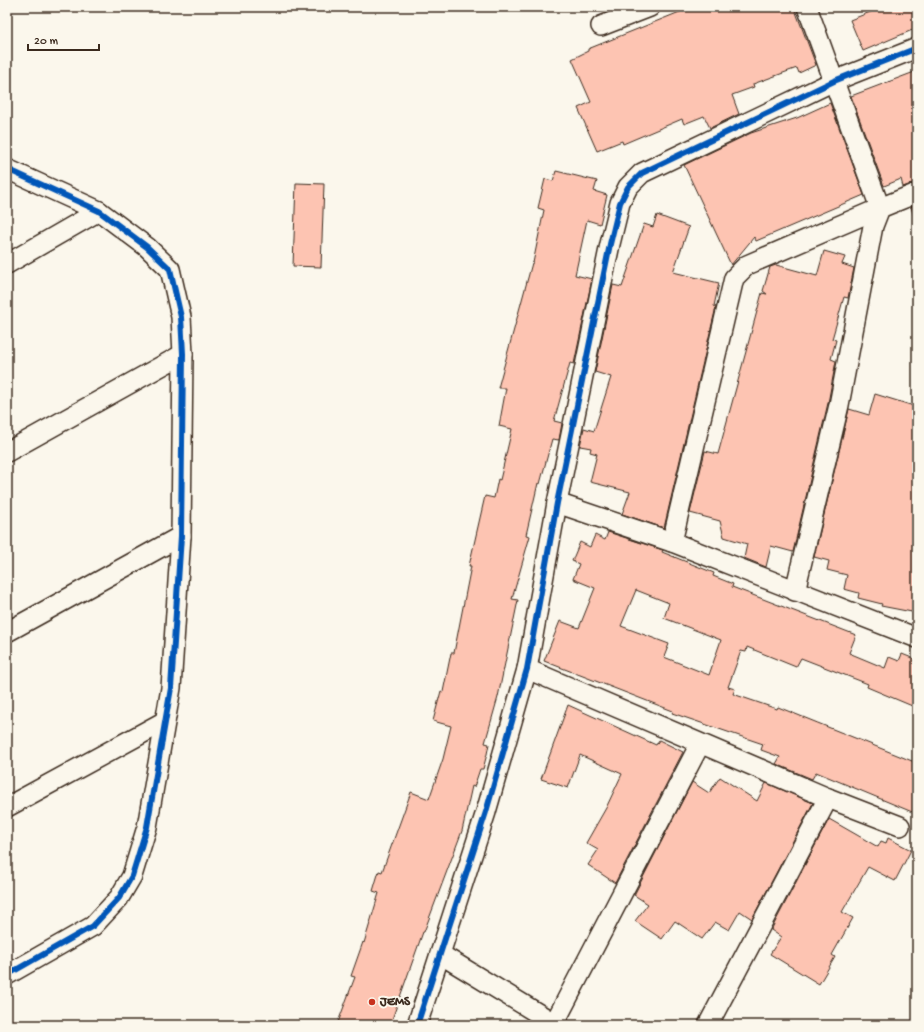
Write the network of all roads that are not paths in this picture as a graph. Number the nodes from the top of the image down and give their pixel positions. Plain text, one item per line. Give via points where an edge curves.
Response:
1 (650, 7) edge
2 (807, 7) edge
3 (601, 26) dead end
4 (917, 48) edge
5 (834, 81) junction
6 (7, 169) edge
7 (917, 193) edge
8 (880, 208) junction
9 (99, 211) junction
10 (7, 264) edge
11 (184, 354) junction
12 (7, 452) edge
13 (557, 503) junction
14 (181, 536) junction
15 (672, 542) junction
16 (795, 591) junction
17 (7, 632) edge
18 (917, 638) edge
19 (527, 669) junction
20 (165, 721) junction
21 (700, 744) junction
22 (828, 798) junction
23 (7, 807) edge
24 (900, 826) dead end
25 (440, 954) junction
26 (7, 975) edge
27 (555, 1024) edge
28 (418, 1025) edge
29 (708, 1025) edge

1 - 3 street
2 - 5 street
4 - 5 street
5 - 8 street
5 - 13 street via 642,173 628,187 620,203 610,244
6 - 9 street
7 - 8 street
8 - 15 street via 746,265 734,278
8 - 16 street via 873,226 839,405
9 - 10 street
9 - 11 street via 147,247 170,270 181,316
11 - 12 street
11 - 14 street
13 - 15 street
13 - 19 street
14 - 17 street
14 - 20 street via 171,688
15 - 16 street
16 - 18 street
19 - 21 street
19 - 25 street via 486,812
20 - 23 street
20 - 26 street via 147,828 132,876 118,898 93,926
21 - 22 street
21 - 27 street
22 - 24 street
22 - 29 street
25 - 27 street
25 - 28 street

